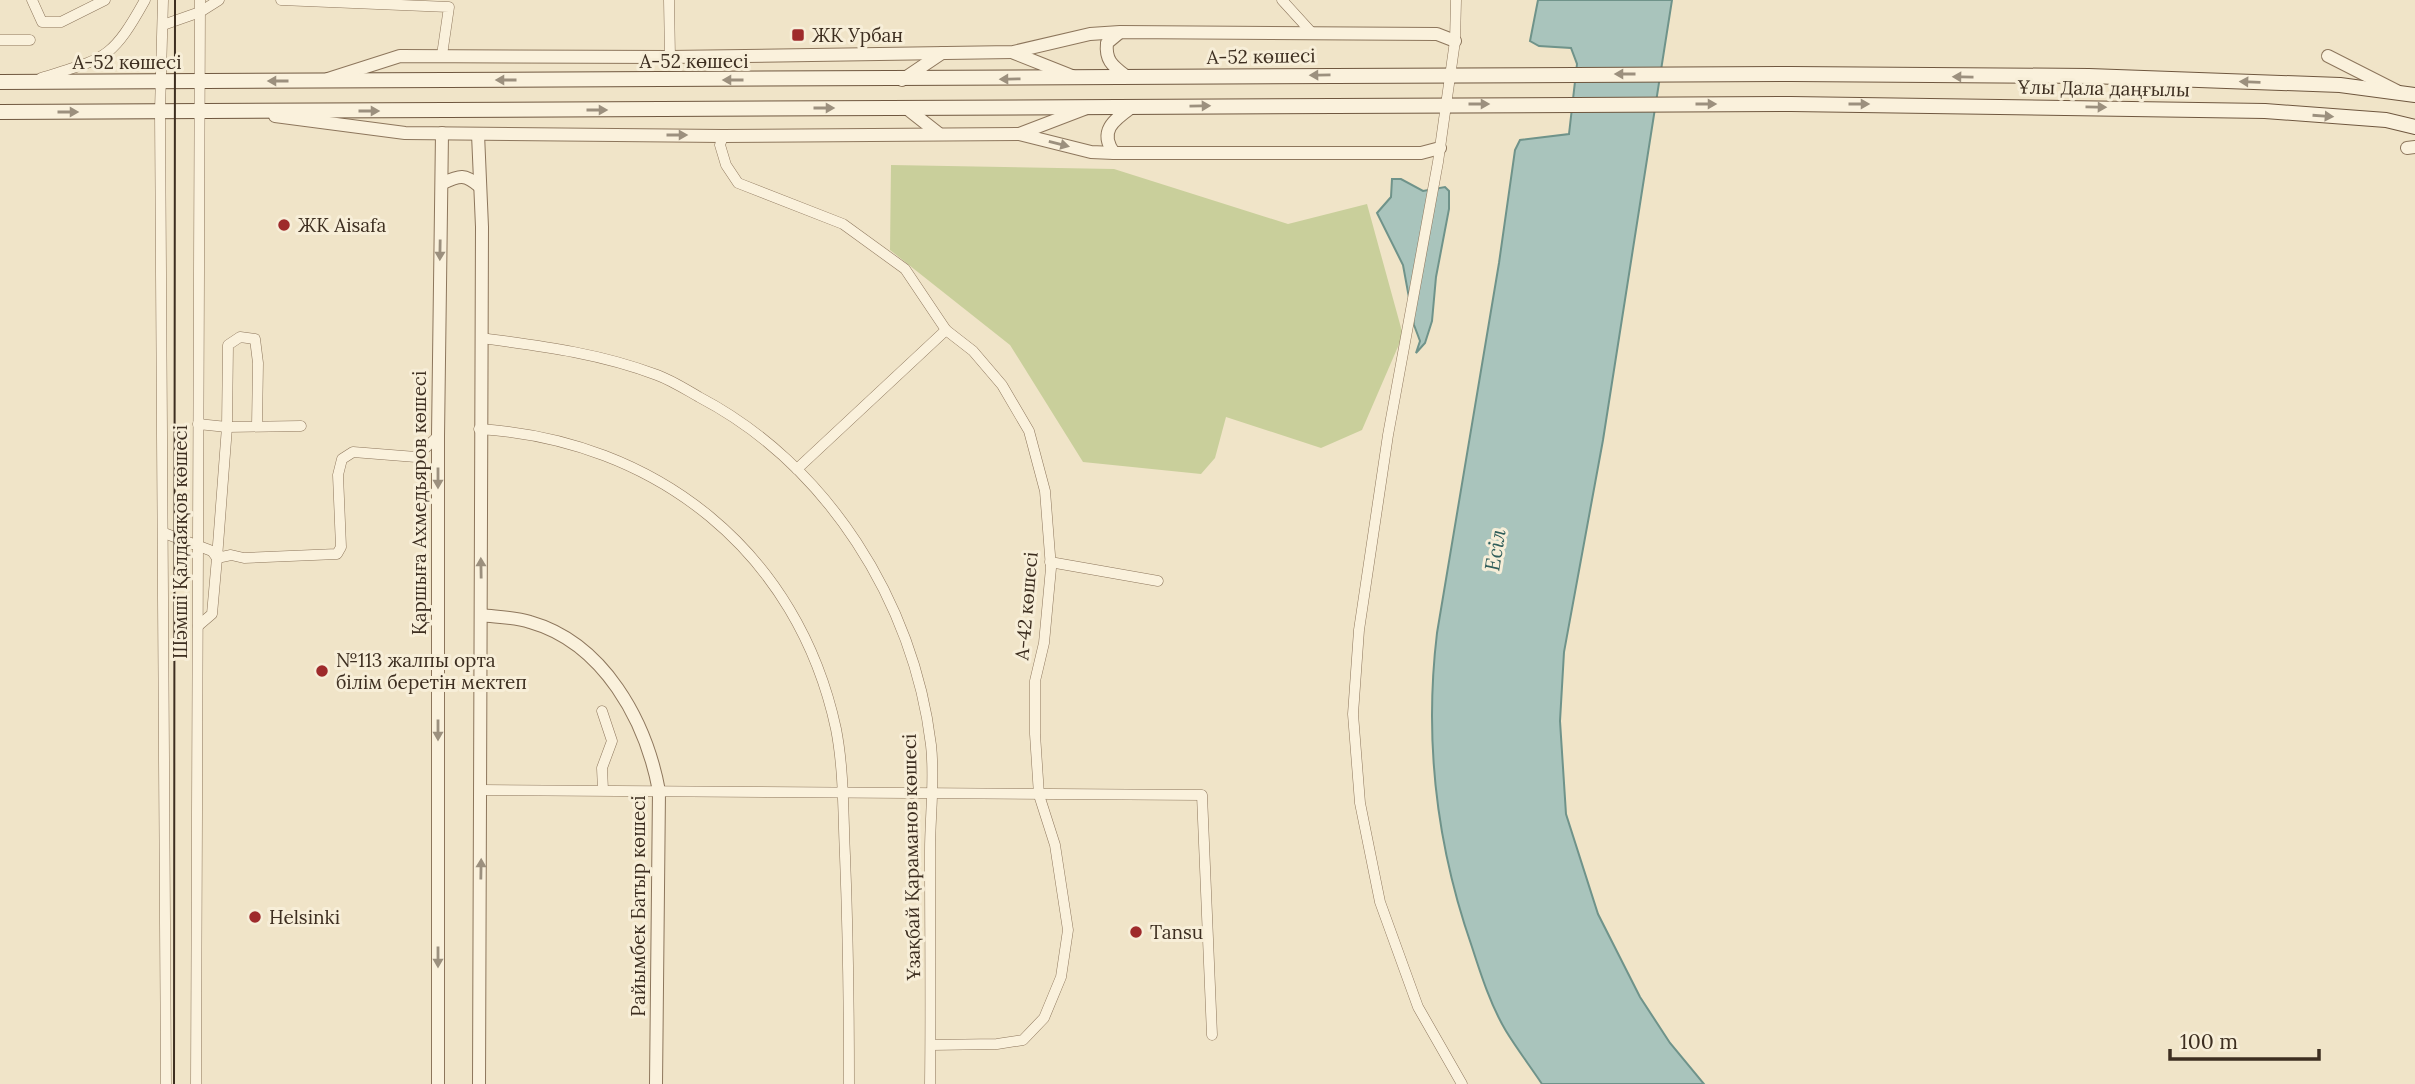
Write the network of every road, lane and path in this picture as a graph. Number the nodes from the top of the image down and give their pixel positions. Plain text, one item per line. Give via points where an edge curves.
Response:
1 (32, 0) edge
2 (106, 0) edge
3 (145, 0) edge
4 (163, 0) edge
5 (200, 0) edge
6 (219, 0) edge
7 (281, 0) edge
8 (669, 0) edge
9 (1282, 0) edge
10 (1456, 0) edge
11 (436, 3) edge
12 (449, 3) edge
13 (200, 12) junction
14 (163, 25) junction
15 (446, 27) junction
16 (1120, 32) junction
17 (1313, 34) junction
18 (0, 40) edge
19 (30, 40) dead end
20 (1455, 41) junction
21 (1013, 52) junction
22 (943, 53) junction
23 (442, 55) junction
24 (2328, 56) dead end
25 (670, 57) junction
26 (1791, 74) joint
27 (1127, 77) junction
28 (1079, 78) junction
29 (161, 79) junction
30 (323, 80) junction
31 (902, 80) junction
32 (199, 81) junction
33 (0, 82) edge
34 (27, 83) junction
35 (2397, 91) junction
36 (2415, 95) edge
37 (905, 107) junction
38 (1090, 107) junction
39 (1132, 107) junction
40 (160, 111) junction
41 (0, 112) edge
42 (198, 112) junction
43 (242, 112) junction
44 (2415, 127) edge
45 (442, 133) junction
46 (938, 133) junction
47 (478, 134) junction
48 (1018, 134) junction
49 (723, 136) junction
50 (1440, 148) junction
51 (1114, 153) junction
52 (443, 183) junction
53 (479, 186) junction
54 (946, 330) junction
55 (481, 338) junction
56 (198, 424) junction
57 (257, 426) junction
58 (301, 426) dead end
59 (227, 427) junction
60 (480, 429) junction
61 (438, 436) junction
62 (797, 470) junction
63 (164, 533) junction
64 (198, 545) junction
65 (217, 558) junction
66 (1050, 562) junction
67 (1158, 580) dead end
68 (481, 615) junction
69 (198, 626) junction
70 (602, 710) dead end
71 (481, 790) junction
72 (603, 790) junction
73 (659, 791) junction
74 (842, 791) junction
75 (930, 791) junction
76 (1039, 795) junction
77 (1212, 1035) dead end
78 (931, 1045) junction
79 (166, 1084) edge
80 (196, 1084) edge
81 (438, 1084) edge
82 (479, 1084) edge
83 (656, 1084) edge
84 (849, 1084) edge
85 (930, 1084) edge
86 (1462, 1084) edge

1 - 2 street via 42,22 61,22
3 - 34 street via 123,39 100,60
4 - 14 street, Шәмші Қалдаяқов көшесі
5 - 13 street, Шәмші Қалдаяқов көшесі
6 - 13 street
7 - 11 street
8 - 25 street
9 - 17 street
10 - 20 street
11 - 12 street
11 - 15 street
12 - 15 street
13 - 14 street
13 - 32 street, Шәмші Қалдаяқов көшесі
14 - 29 street, Шәмші Қалдаяқов көшесі
15 - 23 street
16 - 17 street
16 - 21 street via 1090,34
16 - 27 street via 1107,43 1106,55
17 - 20 street via 1437,34
18 - 19 street
20 - 50 street
21 - 22 street
21 - 28 street
22 - 25 street
22 - 31 street
23 - 25 street
23 - 30 street via 400,55
24 - 35 street
26 -> 27 main road, А-52 көшесі
35 -> 26 main road, Ұлы Дала даңғылы via 2089,76
27 - 28 main road, А-52 көшесі
28 -> 31 main road, А-52 көшесі
29 - 32 main road, А-52 көшесі
29 - 34 main road, А-52 көшесі
29 - 40 street, Шәмші Қалдаяқов көшесі
31 -> 30 main road, А-52 көшесі
30 -> 32 main road, А-52 көшесі
32 - 42 street, Шәмші Қалдаяқов көшесі
33 - 34 main road, А-52 көшесі
35 - 36 main road, Ұлы Дала даңғылы
37 - 38 main road
43 -> 37 main road
37 - 46 street
38 - 39 main road
38 - 48 street
39 -> 44 main road, Ұлы Дала даңғылы via 1791,104 2265,111 2386,120
39 - 51 street via 1111,122 1106,133
41 -> 40 main road
40 - 42 main road
40 - 63 street, Шәмші Қалдаяқов көшесі
42 - 43 main road
42 - 56 street, Шәмші Қалдаяқов көшесі
43 - 45 street via 405,133
45 - 47 street
45 - 52 street, Қаршыға Ахмедьяров көшесі
46 - 48 street
46 - 49 street
47 -> 49 street
47 - 53 street
48 -> 51 street
49 - 54 street, А-42 көшесі via 720,145 726,165 738,183 843,224 905,269
50 - 51 street via 1421,153
50 - 86 street via 1388,435 1359,630 1353,714 1360,803 1380,902 1418,1007
52 - 53 street via 467,176
52 -> 61 street, Қаршыға Ахмедьяров көшесі
53 - 55 street
54 - 62 street
54 - 66 street, А-42 көшесі via 973,351 1002,384 1029,431 1045,491
55 - 60 street
55 - 62 street, Ұзақбай Қараманов көшесі via 607,358 659,376 725,410
56 - 59 street
56 - 64 street, Шәмші Қалдаяқов көшесі
57 - 58 street
57 - 59 street
57 - 59 street via 255,339 240,337 228,345
59 - 65 street
68 -> 60 street
60 - 74 street via 523,432 617,458 659,479 732,536 771,582 818,666 836,731
61 - 65 street via 416,457 353,452 342,459 338,475 341,547 337,554
61 -> 81 street, Қаршыға Ахмедьяров көшесі
62 - 75 street, Ұзақбай Қараманов көшесі via 868,559 900,623 920,688 931,747
63 - 64 street
63 - 79 street, Шәмші Қалдаяқов көшесі
64 - 65 street
64 - 69 street, Шәмші Қалдаяқов көшесі
65 - 69 street via 214,607
66 - 67 street
66 - 76 street, А-42 көшесі via 1044,643 1035,681
68 - 71 street
68 - 73 street, Райымбек Батыр көшесі via 531,622 586,654 627,700 652,755
69 - 80 street, Шәмші Қалдаяқов көшесі
70 - 72 street via 612,741 602,768
71 - 72 street
82 -> 71 street
72 - 73 street
73 - 74 street
73 - 83 street, Райымбек Батыр көшесі
74 - 75 street
74 - 84 street
75 - 76 street
75 - 78 street, Ұзақбай Қараманов көшесі
76 - 77 street via 1202,795
76 - 78 street, А-42 көшесі via 1055,845 1068,930 1061,976 1044,1018 1023,1040
78 - 85 street, Ұзақбай Қараманов көшесі

